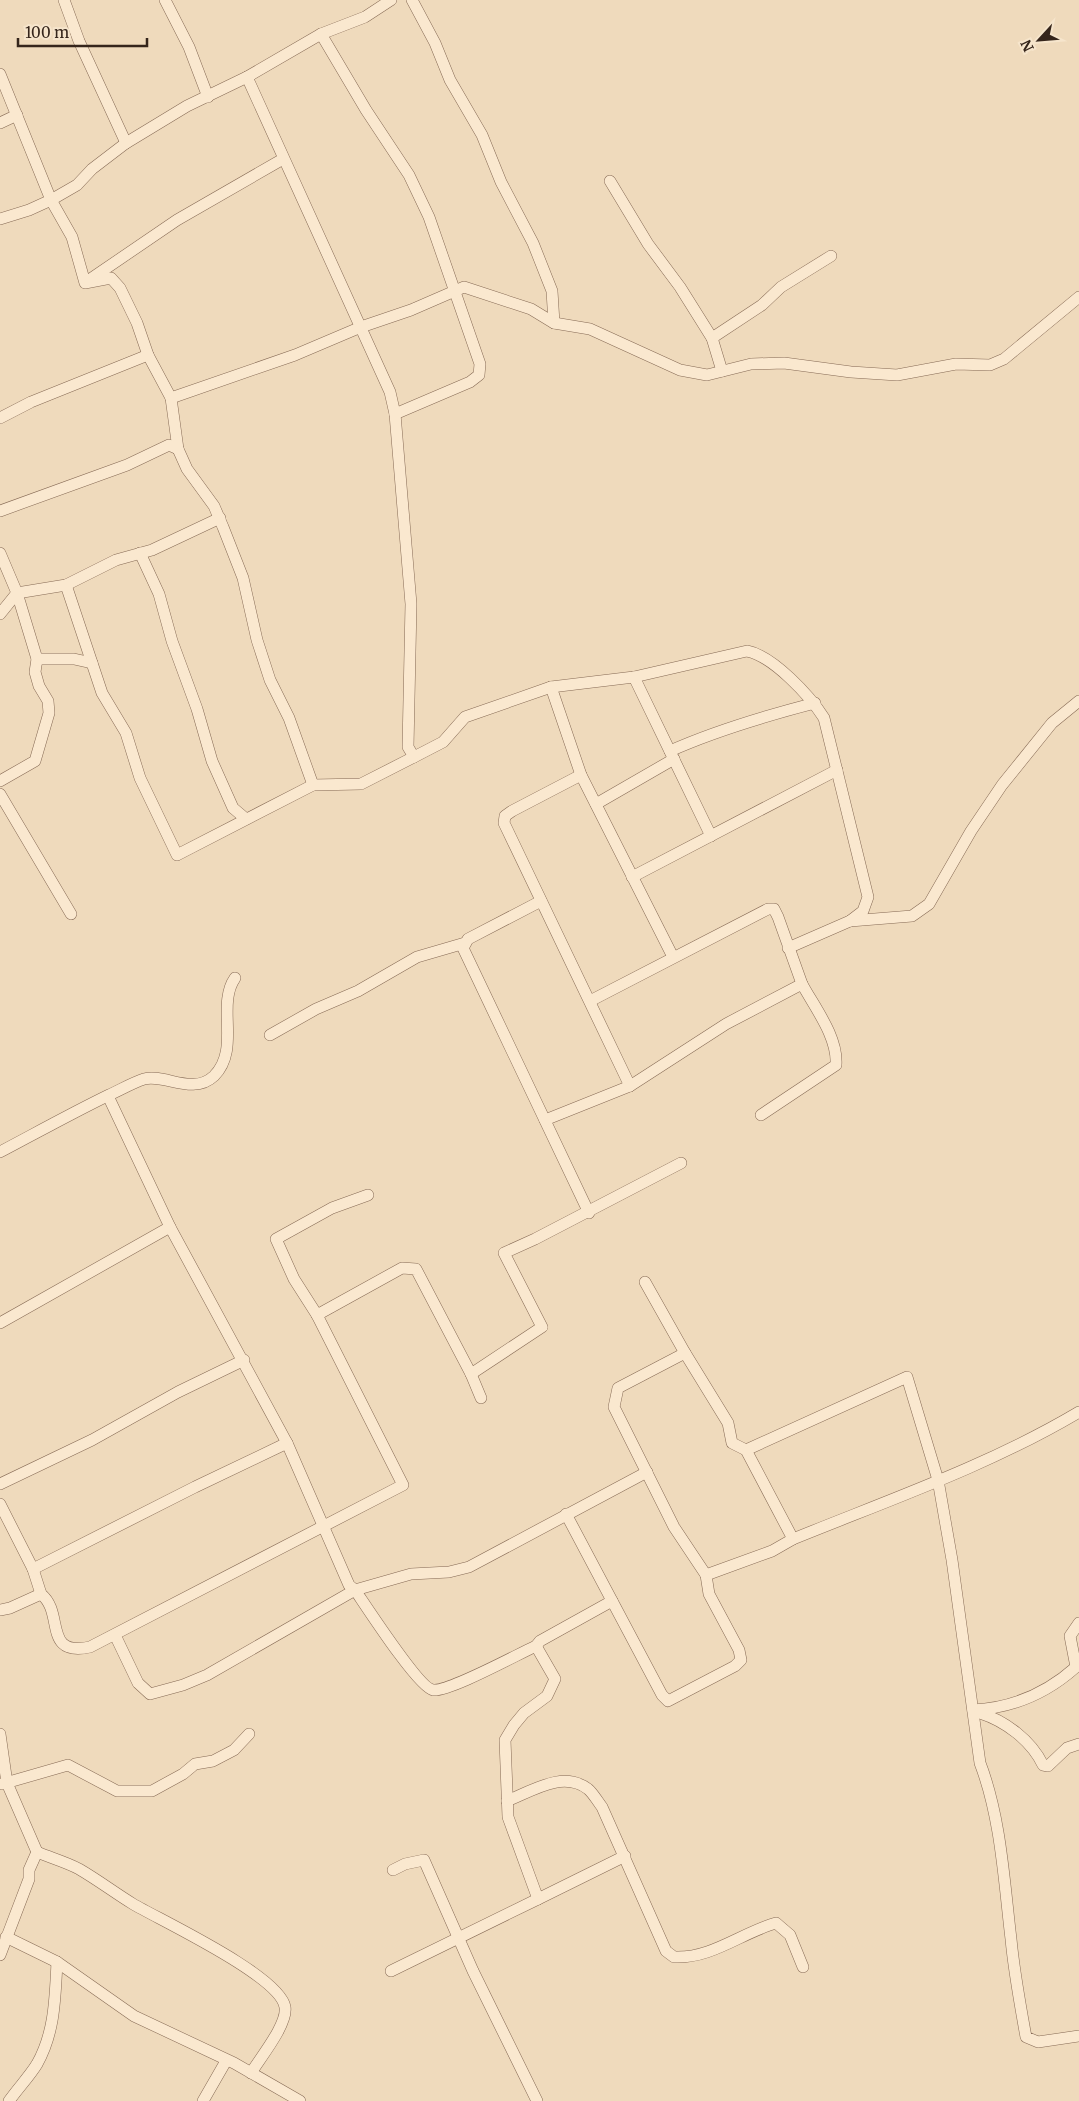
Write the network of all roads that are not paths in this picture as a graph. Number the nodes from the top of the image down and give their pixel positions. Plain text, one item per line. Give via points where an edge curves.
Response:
1 (64, 0) edge
2 (165, 0) edge
3 (391, 0) edge
4 (412, 0) edge
5 (321, 34) junction
6 (0, 74) edge
7 (247, 77) junction
8 (208, 98) junction
9 (17, 115) junction
10 (0, 123) edge
11 (126, 143) junction
12 (283, 159) junction
13 (610, 181) dead end
14 (51, 200) junction
15 (0, 219) edge
16 (830, 256) dead end
17 (85, 282) junction
18 (454, 290) junction
19 (1079, 297) edge
20 (554, 323) junction
21 (361, 327) junction
22 (712, 338) junction
23 (148, 355) junction
24 (722, 372) junction
25 (172, 398) junction
26 (395, 414) junction
27 (0, 418) edge
28 (178, 449) junction
29 (0, 511) edge
30 (220, 518) junction
31 (0, 553) edge
32 (140, 553) junction
33 (66, 585) junction
34 (17, 593) junction
35 (0, 614) edge
36 (37, 659) junction
37 (92, 663) junction
38 (634, 677) junction
39 (551, 687) junction
40 (1079, 701) edge
41 (814, 703) junction
42 (672, 755) junction
43 (414, 757) junction
44 (837, 770) junction
45 (581, 775) junction
46 (0, 781) edge
47 (313, 785) junction
48 (0, 794) edge
49 (596, 804) junction
50 (246, 819) junction
51 (711, 836) junction
52 (632, 877) junction
53 (541, 901) junction
54 (71, 914) dead end
55 (850, 921) junction
56 (465, 943) junction
57 (788, 948) junction
58 (673, 957) junction
59 (235, 978) dead end
60 (802, 984) junction
61 (590, 1001) junction
62 (270, 1036) dead end
63 (630, 1086) junction
64 (108, 1096) junction
65 (761, 1115) dead end
66 (545, 1120) junction
67 (0, 1152) edge
68 (681, 1163) dead end
69 (368, 1195) dead end
70 (589, 1212) junction
71 (170, 1227) junction
72 (645, 1282) dead end
73 (317, 1315) junction
74 (0, 1323) edge
75 (685, 1353) junction
76 (244, 1360) junction
77 (471, 1374) junction
78 (481, 1398) dead end
79 (1079, 1412) edge
80 (287, 1443) junction
81 (746, 1450) junction
82 (647, 1472) junction
83 (938, 1480) junction
84 (0, 1484) edge
85 (0, 1504) edge
86 (566, 1514) junction
87 (326, 1527) junction
88 (793, 1539) junction
89 (33, 1569) junction
90 (706, 1575) junction
91 (355, 1590) junction
92 (41, 1594) junction
93 (612, 1601) junction
94 (0, 1610) edge
95 (1079, 1623) edge
96 (115, 1635) junction
97 (536, 1646) junction
98 (974, 1710) junction
99 (0, 1734) edge
100 (249, 1734) dead end
101 (1079, 1744) edge
102 (4, 1784) edge
103 (507, 1801) junction
104 (37, 1852) junction
105 (625, 1856) junction
106 (393, 1870) dead end
107 (538, 1899) junction
108 (6, 1936) junction
109 (458, 1937) junction
110 (0, 1955) edge
111 (57, 1962) junction
112 (803, 1967) dead end
113 (391, 1971) dead end
114 (1079, 2036) edge
115 (226, 2061) junction
116 (251, 2073) junction
117 (9, 2101) edge
118 (203, 2101) edge
119 (300, 2101) edge
120 (537, 2101) edge

1 - 11 street via 79,41
2 - 8 street via 189,48
3 - 5 street via 366,17
4 - 20 street via 533,243 552,291
5 - 7 street
5 - 18 street via 409,175 429,217
6 - 9 street
7 - 8 street
7 - 12 street
8 - 11 street via 187,106
9 - 10 street
9 - 14 street
11 - 14 street via 77,185
12 - 17 street via 178,220
12 - 21 street
13 - 22 street
14 - 15 street
14 - 17 street via 72,237
16 - 22 street via 781,287 762,305
17 - 23 street via 111,278 120,288
18 - 20 street via 464,287 487,294 531,309
18 - 21 street via 411,310
18 - 26 street via 480,364 478,376
19 - 24 street via 1004,359 990,364 956,364 897,375 784,363 751,364
20 - 24 street via 590,329 680,370 708,375
21 - 25 street via 295,355
21 - 26 street via 390,392
22 - 24 street
23 - 25 street
23 - 27 street via 31,402
25 - 28 street
26 - 43 street via 411,604 408,747
28 - 29 street via 169,445 127,465
28 - 30 street via 187,469
30 - 32 street
30 - 47 street via 243,578 270,680 289,718
31 - 34 street
32 - 33 street via 116,560
32 - 50 street via 159,594 212,761 233,808
33 - 34 street
33 - 37 street
34 - 35 street
34 - 36 street
36 - 37 street via 74,659
36 - 46 street via 35,672 48,701 49,713 42,739 35,761
37 - 50 street via 102,693 126,733 140,778 177,855
38 - 39 street
38 - 41 street via 747,651 775,666
38 - 42 street
39 - 43 street via 465,717 443,742
39 - 45 street
40 - 55 street via 1052,723 1002,785 929,904 912,916
41 - 42 street via 723,729
41 - 44 street via 824,718
42 - 49 street
42 - 51 street
43 - 47 street via 361,784
44 - 51 street
44 - 55 street via 868,896 863,911
45 - 49 street
45 - 53 street via 505,816 509,835
47 - 50 street
48 - 54 street
49 - 52 street
51 - 52 street
52 - 58 street
53 - 56 street
53 - 61 street
55 - 57 street
56 - 62 street via 417,957
56 - 66 street via 464,951
57 - 58 street via 774,909 768,909
57 - 60 street
58 - 61 street
59 - 64 street via 228,989 225,1057 214,1076 184,1085 146,1078
60 - 63 street via 726,1024
60 - 65 street via 830,1036 837,1054 836,1065
61 - 63 street
63 - 66 street
64 - 67 street
64 - 71 street
66 - 70 street
68 - 70 street
69 - 73 street via 332,1208 276,1238 294,1279
70 - 77 street via 504,1253 542,1327
71 - 74 street
71 - 76 street
72 - 75 street
73 - 77 street via 402,1268 416,1269
73 - 87 street via 404,1485
75 - 81 street via 728,1423 732,1443
75 - 82 street via 618,1388 614,1407
76 - 80 street
76 - 84 street
77 - 78 street
79 - 83 street via 1048,1430
80 - 87 street
80 - 89 street
81 - 83 street via 907,1377
81 - 88 street
82 - 86 street
82 - 90 street via 674,1527
83 - 88 street
83 - 98 street
85 - 89 street
86 - 91 street via 469,1567 449,1572 411,1574
86 - 93 street
87 - 91 street via 349,1584
87 - 96 street
88 - 90 street via 772,1551
89 - 92 street
90 - 93 street via 709,1594 739,1650 741,1660 668,1701
91 - 96 street via 207,1675 150,1694 138,1683
91 - 97 street via 414,1673 434,1690
92 - 94 street
92 - 96 street via 50,1604 55,1628 61,1642 68,1648 90,1647
93 - 97 street via 540,1640
95 - 98 street via 1070,1636 1076,1667 1066,1676 1030,1698 999,1709
97 - 103 street via 555,1679 547,1696 524,1713 505,1740
98 - 101 street via 999,1719 1022,1738 1043,1765 1048,1766 1066,1748
98 - 114 street via 980,1763 988,1785 1004,1873 1013,1960 1026,2037 1038,2042
99 - 102 street
100 - 102 street via 234,1750 213,1761 195,1764 152,1791 117,1791 68,1765
102 - 104 street
103 - 105 street via 553,1782 572,1781 588,1790 602,1807
103 - 107 street via 508,1817
104 - 108 street
104 - 116 street via 78,1868 133,1904 229,1956 264,1981 286,2007 284,2022
105 - 107 street
105 - 112 street via 666,1952 674,1957 715,1950 754,1930 776,1924 790,1935
106 - 109 street via 424,1860
107 - 109 street
108 - 110 street
108 - 111 street
109 - 113 street
109 - 120 street
111 - 115 street via 134,2016
111 - 117 street via 54,2016 47,2042 36,2065
115 - 116 street
115 - 118 street
116 - 119 street

